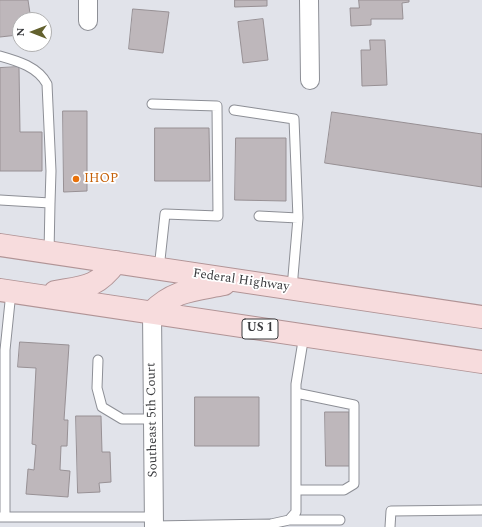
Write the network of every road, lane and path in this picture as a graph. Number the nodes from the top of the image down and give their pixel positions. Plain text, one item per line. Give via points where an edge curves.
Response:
1 (88, 0) edge
2 (309, 0) edge
3 (88, 21) dead end
4 (0, 56) edge
5 (310, 80) dead end
6 (152, 104) dead end
7 (234, 110) dead end
8 (0, 200) edge
9 (50, 203) junction
10 (259, 216) dead end
11 (298, 218) junction
12 (0, 245) edge
13 (49, 252) junction
14 (116, 262) junction
15 (159, 269) junction
16 (239, 281) junction
17 (292, 288) junction
18 (6, 291) edge
19 (38, 296) junction
20 (152, 312) junction
21 (482, 317) edge
22 (304, 335) junction
23 (98, 360) dead end
24 (482, 362) edge
25 (296, 393) junction
26 (153, 419) junction
27 (2, 477) edge
28 (296, 490) junction
29 (482, 510) edge
30 (2, 517) edge
31 (289, 520) junction
32 (340, 520) dead end
33 (154, 523) edge
34 (390, 527) edge

1 - 3 street
2 - 5 street
4 - 9 lane via 15,60 42,75 47,84
6 - 15 lane via 217,106 218,216 165,214
7 - 11 lane via 294,120
8 - 9 lane
9 - 13 lane
10 - 11 lane
11 - 17 lane
12 - 13 main road, Federal Highway
13 - 14 main road, Federal Highway
14 - 15 main road, Federal Highway
14 - 19 main road via 105,276 90,285
15 - 16 main road, Federal Highway
16 - 17 main road, Federal Highway
16 - 20 main road via 182,292 164,301
17 - 21 main road, Federal Highway
18 - 19 main road, US 1
18 - 27 lane
19 - 20 main road, US 1
20 - 22 main road, US 1
20 - 26 street, Southeast 5th Court
22 - 24 main road, US 1
22 - 25 lane
23 - 26 lane via 97,388 102,407 122,419
25 - 28 lane
25 - 28 lane via 354,405 354,484 344,490
26 - 33 street, Southeast 5th Court
27 - 30 lane
28 - 31 lane via 296,512
29 - 34 lane via 391,511
30 - 33 lane
31 - 32 lane
31 - 33 lane via 270,524

